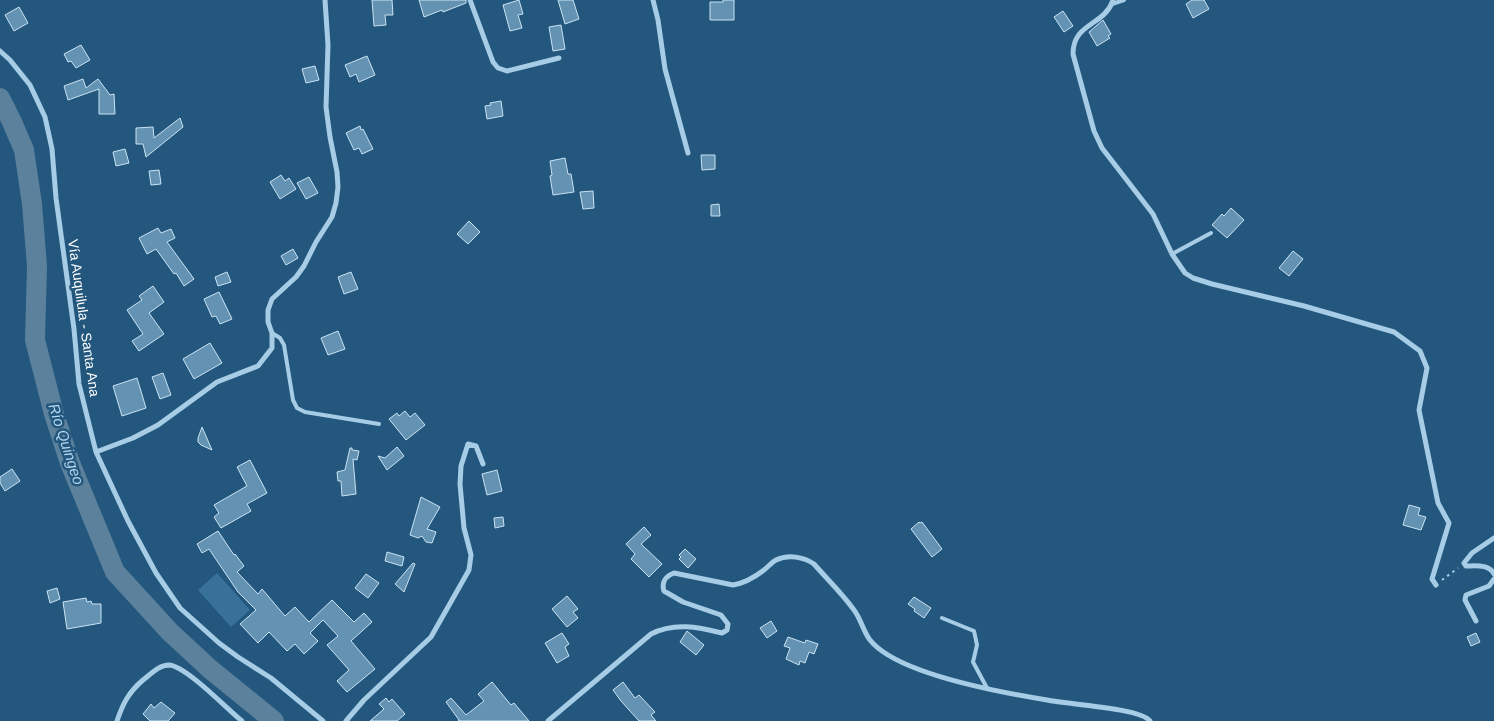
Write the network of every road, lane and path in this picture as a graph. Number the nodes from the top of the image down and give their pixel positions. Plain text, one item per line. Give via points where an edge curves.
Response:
1 (325, 0) edge
2 (470, 0) edge
3 (653, 0) edge
4 (1124, 0) edge
5 (1112, 2) edge
6 (0, 51) edge
7 (559, 58) dead end
8 (688, 153) dead end
9 (1211, 233) dead end
10 (1172, 254) junction
11 (272, 333) junction
12 (379, 424) dead end
13 (96, 452) junction
14 (483, 464) dead end
15 (1494, 538) edge
16 (1464, 563) junction
17 (1494, 574) edge
18 (1494, 579) edge
19 (1436, 585) joint
20 (942, 618) dead end
21 (1476, 621) dead end
22 (988, 688) junction
23 (117, 721) edge
24 (242, 721) edge
25 (323, 721) edge
26 (346, 721) edge
27 (551, 721) edge
28 (1150, 721) edge

1 - 11 street via 328,45 326,107 337,172 336,203 312,253 296,277 272,299 268,310
2 - 7 street via 498,68 507,71
3 - 8 street via 665,69
4 - 5 lane
5 - 10 street via 1104,14 1079,32 1073,54 1102,148 1153,214
6 - 13 street, Vía Auquilula - Santa Ana via 30,85 46,117 79,384
9 - 10 lane
10 - 19 street via 1185,273 1193,278 1394,332 1420,351 1427,368 1419,410 1438,503 1449,523 1432,579
11 - 12 lane via 284,344 297,408
11 - 13 street via 272,348 258,366 217,382 158,425
13 - 25 street, Vía Auquilula - Santa Ana via 156,573 180,608 219,643 271,678
14 - 26 street via 476,446 468,444 461,466 460,484 464,528 471,555 469,570 430,637
15 - 16 street via 1472,553
16 - 17 street via 1466,566 1486,567
16 - 19 path
18 - 21 street via 1489,586 1466,595 1465,600
20 - 22 lane via 974,631 977,645 973,662
22 - 27 street via 908,666 881,650 869,639 854,609 814,564 801,558 787,557 776,560 740,584 669,575 662,586 664,591 683,602 721,615 728,624 727,630 722,633 694,626 663,628 651,634
22 - 28 street via 1049,701 1128,712
23 - 24 street via 125,699 136,686 158,668 168,665 176,666 190,676

